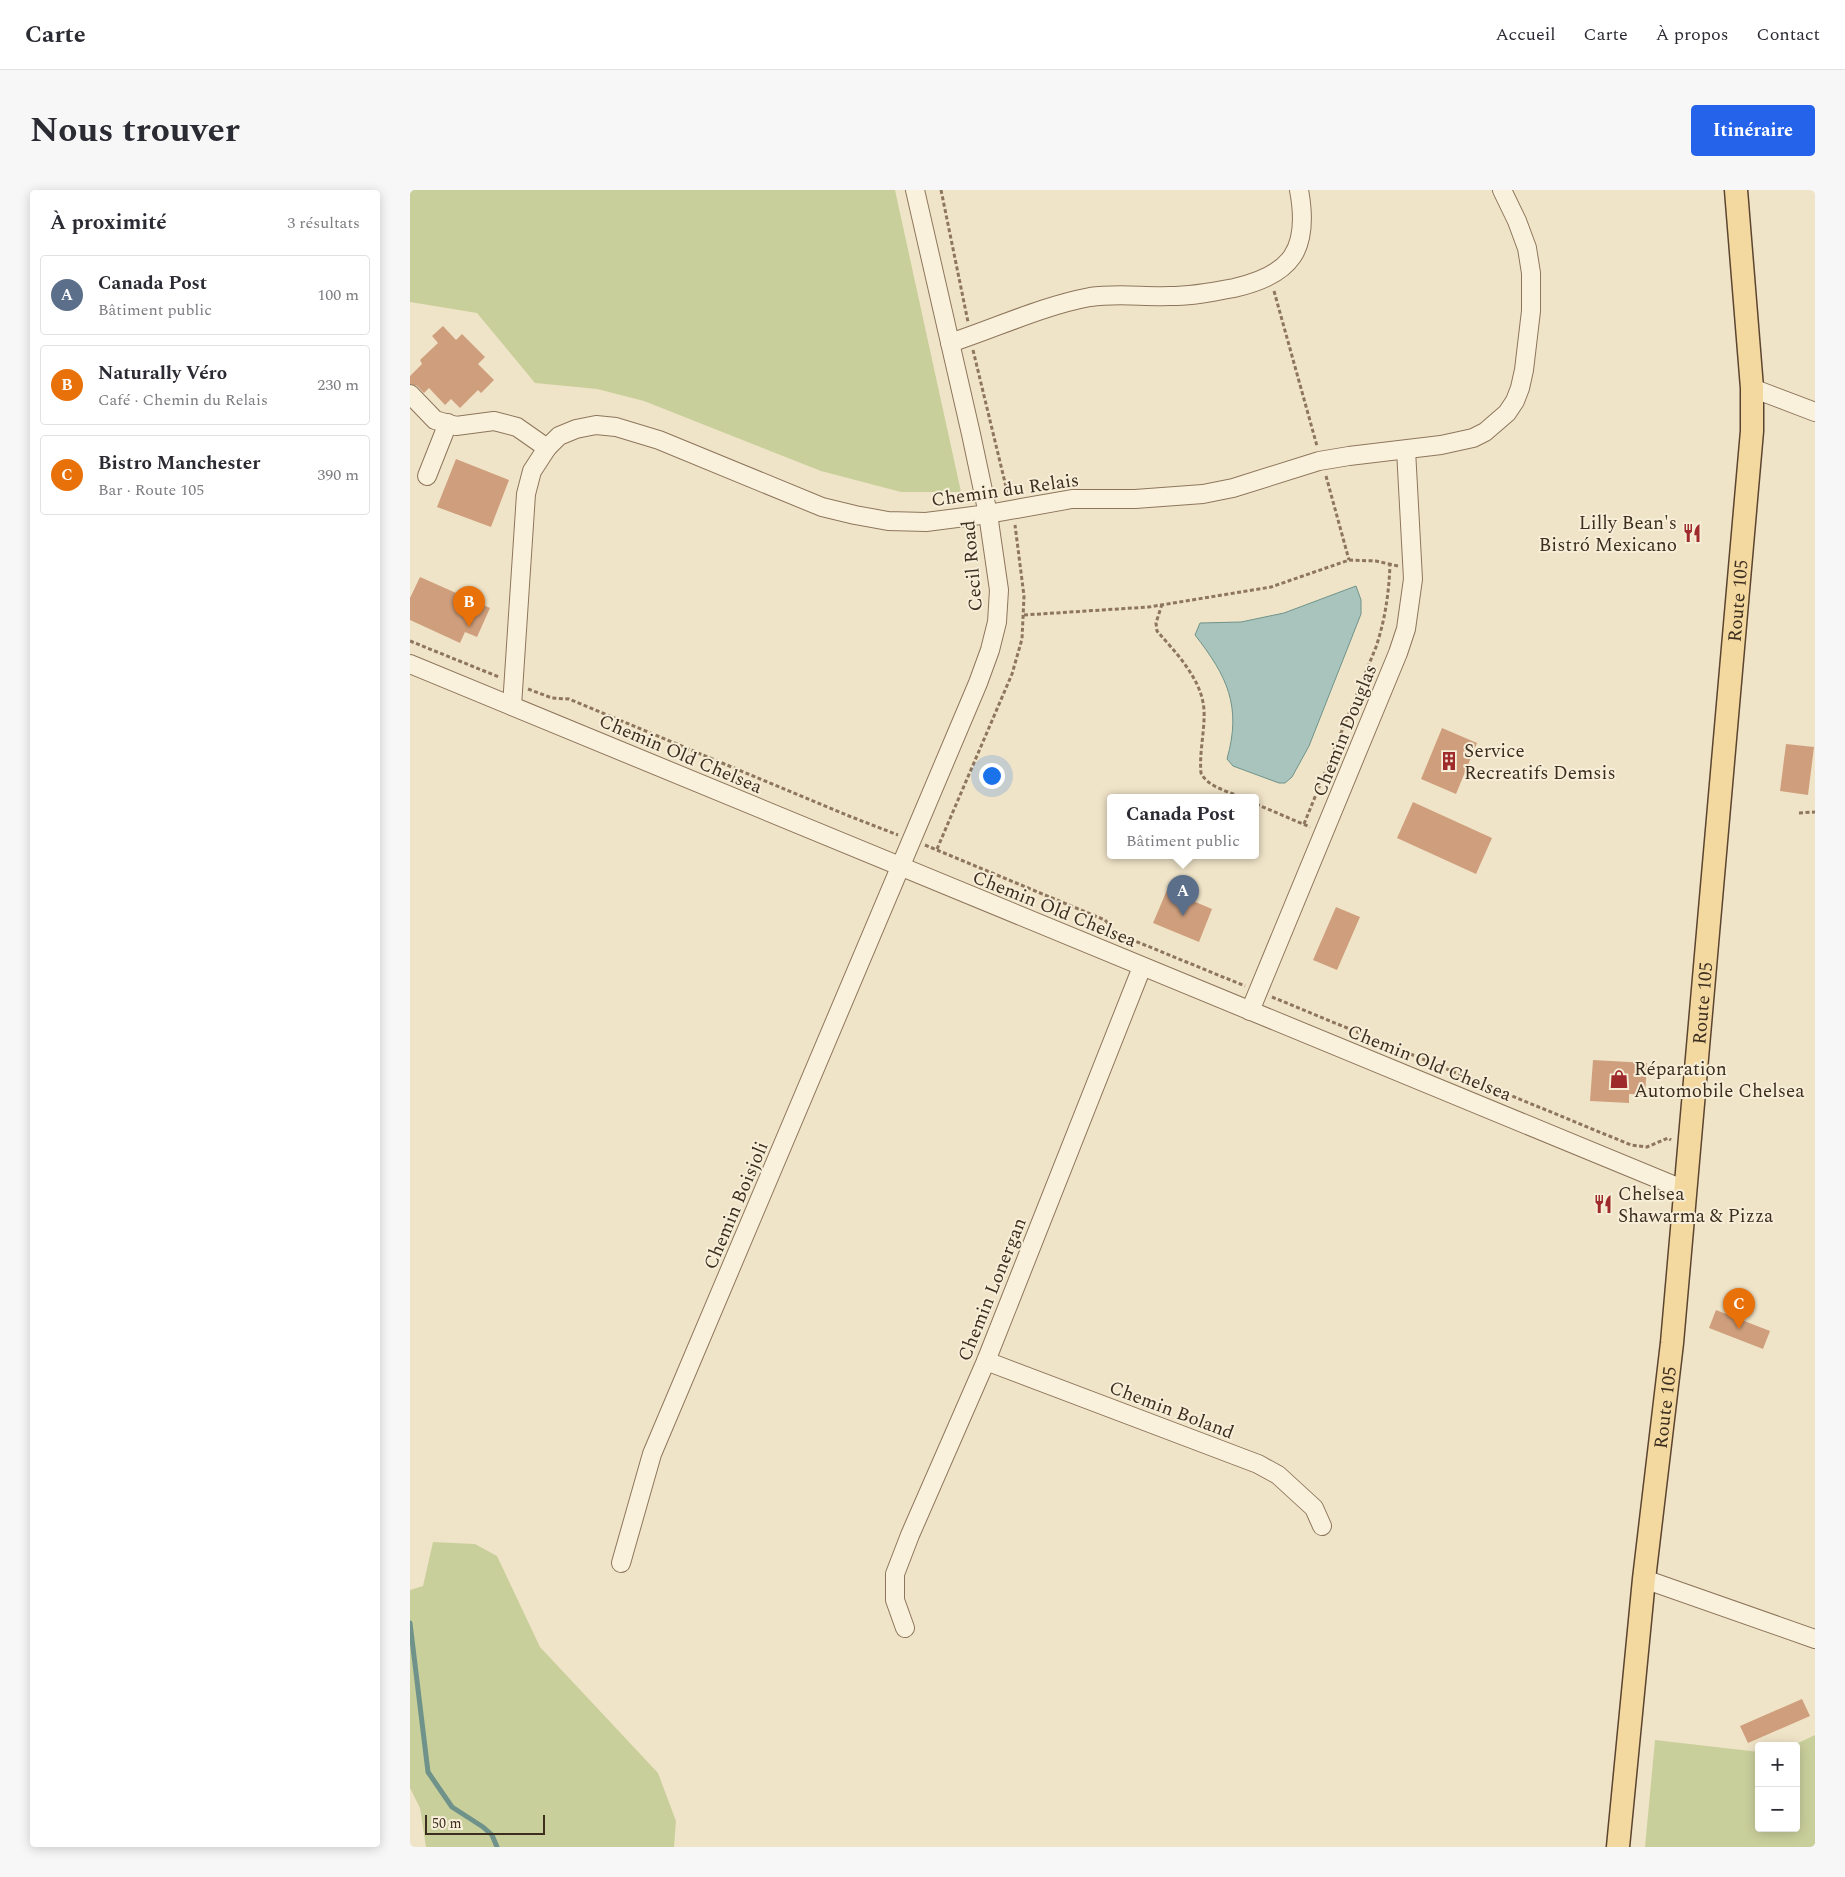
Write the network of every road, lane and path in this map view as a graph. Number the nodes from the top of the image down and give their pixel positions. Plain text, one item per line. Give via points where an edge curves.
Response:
1 (914, 190) edge
2 (1298, 190) edge
3 (1502, 190) edge
4 (1736, 190) edge
5 (1270, 276) junction
6 (950, 343) junction
7 (1752, 388) junction
8 (410, 394) edge
9 (1815, 412) edge
10 (448, 423) junction
11 (546, 448) junction
12 (1406, 450) junction
13 (1321, 461) junction
14 (427, 476) dead end
15 (988, 514) junction
16 (1349, 560) junction
17 (1390, 564) junction
18 (1413, 570) junction
19 (1162, 604) junction
20 (1023, 615) dead end
21 (410, 641) edge
22 (410, 664) edge
23 (513, 683) junction
24 (512, 706) junction
25 (1234, 794) edge
26 (1259, 805) edge
27 (1815, 812) edge
28 (1799, 813) dead end
29 (1304, 824) junction
30 (1324, 833) junction
31 (913, 840) junction
32 (902, 868) junction
33 (1142, 967) junction
34 (1258, 992) junction
35 (1250, 1012) junction
36 (1672, 1140) dead end
37 (1685, 1190) junction
38 (986, 1361) junction
39 (1322, 1526) dead end
40 (621, 1563) dead end
41 (1644, 1579) junction
42 (905, 1628) dead end
43 (1815, 1639) edge
44 (1618, 1847) edge

1 - 6 street, Cecil Road
2 - 5 street via 1303,220 1300,240 1288,262
3 - 12 street, Chemin du Relais via 1527,248 1532,273 1531,311 1520,388 1507,413 1486,432 1458,442
4 - 7 main road, Route 105
5 - 6 street via 1246,285 1200,294 1091,297 1033,313
5 - 13 path
6 - 15 street, Cecil Road
7 - 9 street
7 - 37 main road, Route 105 via 1752,431
8 - 10 street via 435,420
10 - 11 street via 456,426 494,422 517,427
10 - 14 street
11 - 15 street, Chemin du Relais via 560,436 576,429 596,425 616,427 659,440 822,507 855,515 888,521 926,522
11 - 23 street, Chemin du Relais via 532,471 526,494
12 - 13 street, Chemin du Relais
12 - 18 street, Chemin Douglas
13 - 15 street, Chemin du Relais via 1203,494 1072,499
13 - 16 path
15 - 31 street, Cecil Road via 999,590 997,622 978,684
16 - 17 path via 1376,560
16 - 19 path via 1271,587
17 - 18 path
17 - 29 path via 1388,600 1376,647
18 - 30 street, Chemin Douglas via 1411,607 1398,653
19 - 20 path
19 - 25 path via 1157,630 1186,665 1204,708 1201,773 1212,785
21 - 23 path
22 - 24 street, Chemin Old Chelsea
23 - 24 street, Chemin du Relais
23 - 31 path via 552,698 569,699
24 - 32 street, Chemin Old Chelsea
26 - 29 path
27 - 28 path
29 - 30 path
30 - 34 street, Chemin Douglas
31 - 32 street, Cecil Road
31 - 34 path via 1105,920 1118,934
32 - 33 street, Chemin Old Chelsea
32 - 40 street, Chemin Boisjoli via 652,1454
33 - 35 street, Chemin Old Chelsea
33 - 38 street, Chemin Lonergan
34 - 35 street, Chemin Douglas
34 - 36 path via 1631,1145 1647,1147 1668,1138
35 - 37 street, Chemin Old Chelsea
37 - 41 main road, Route 105 via 1672,1343
38 - 39 street, Chemin Boland via 1258,1464 1278,1475 1314,1508
38 - 42 street, Chemin Lonergan via 895,1574 895,1600
41 - 43 street
41 - 44 main road, Route 105

